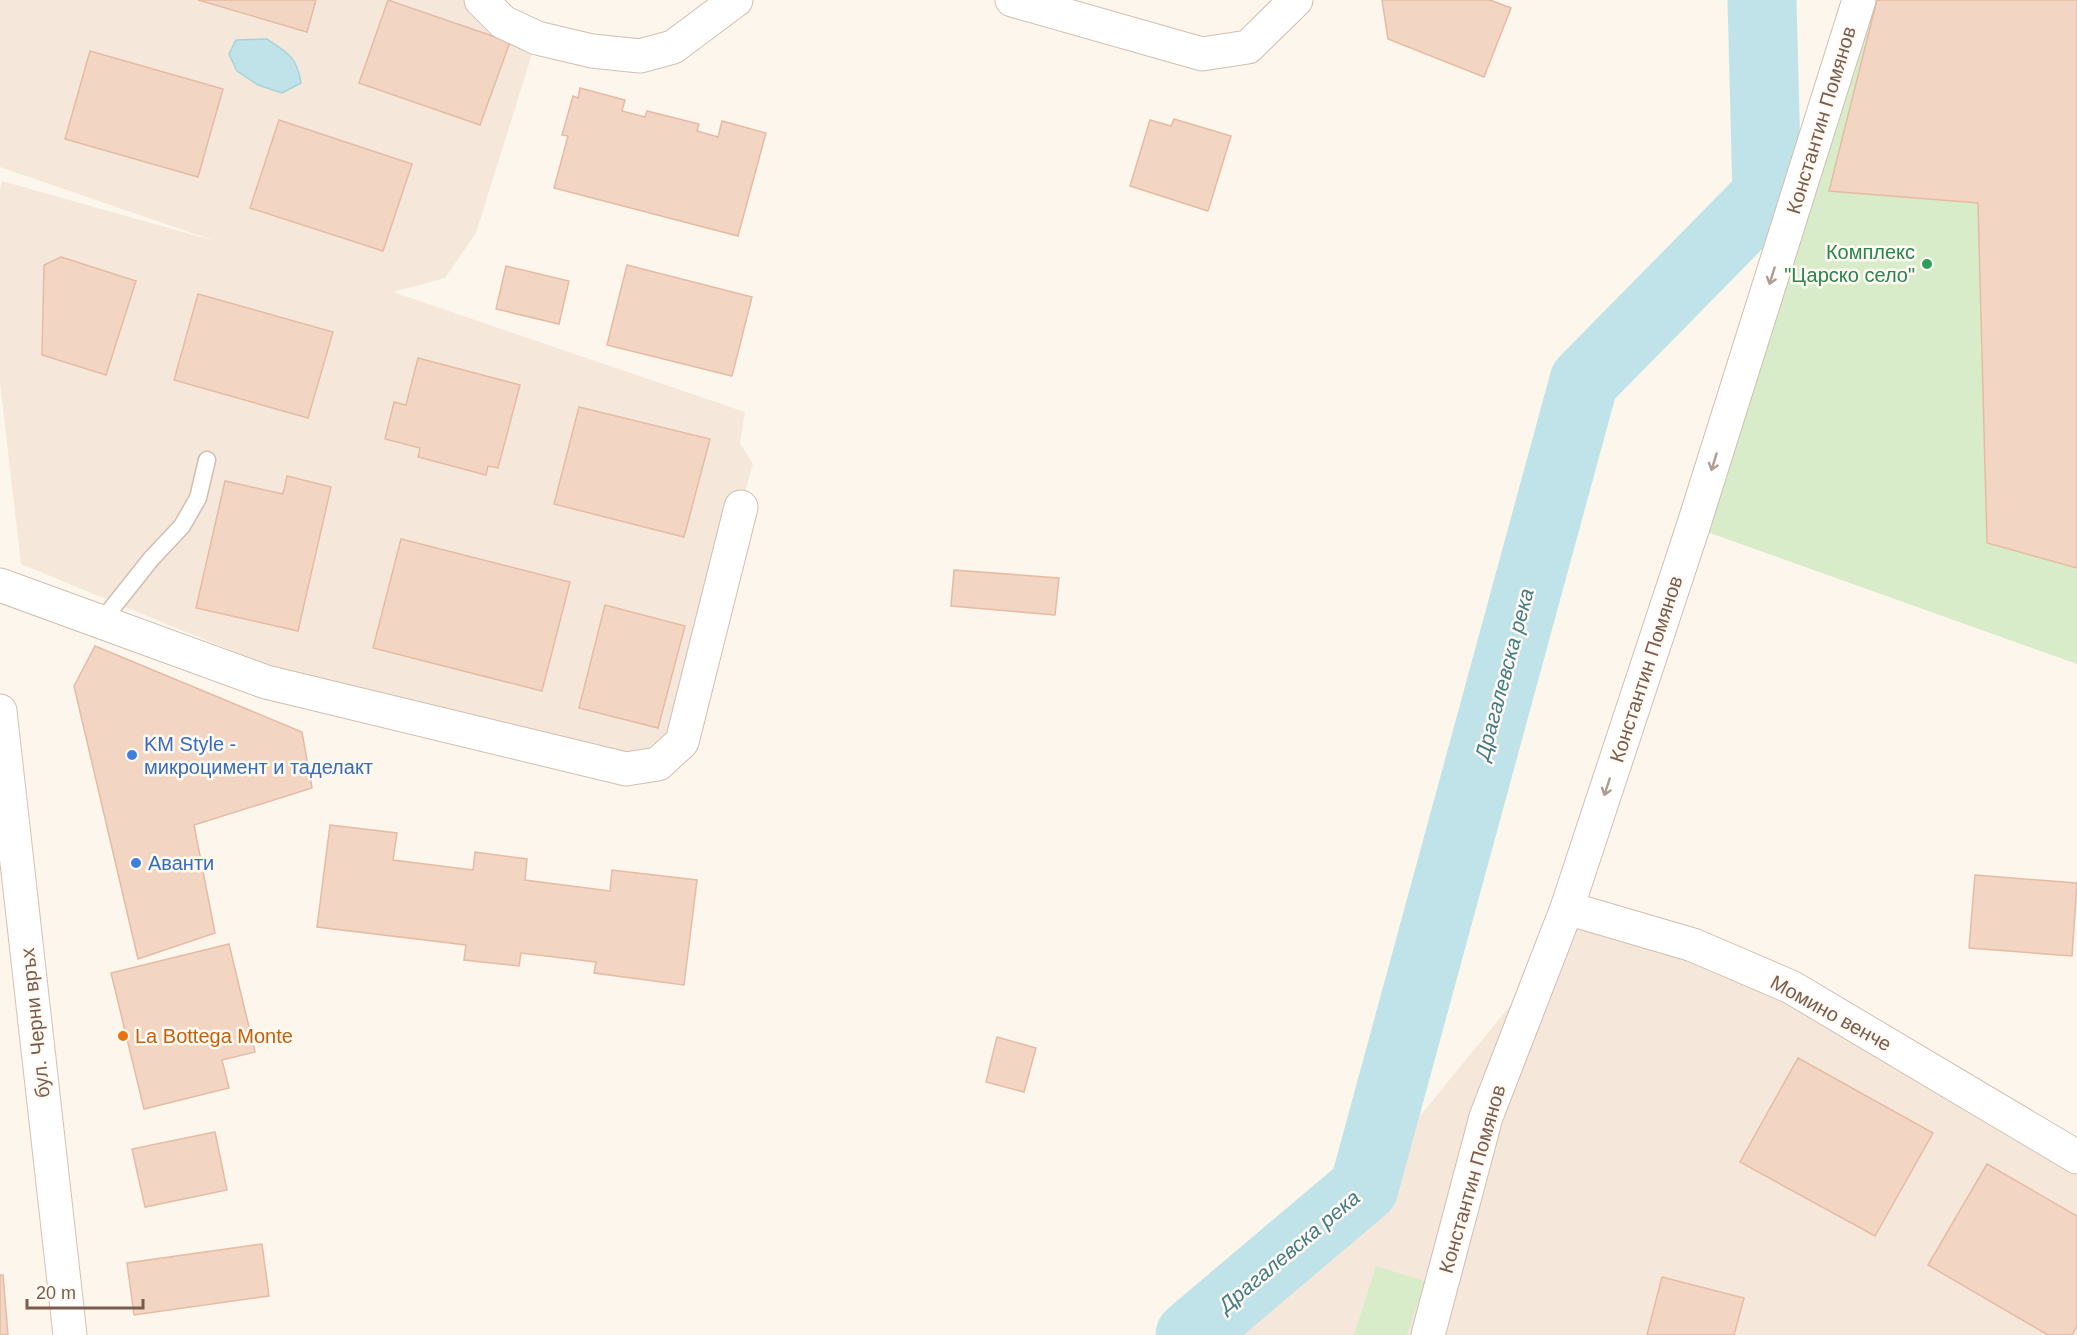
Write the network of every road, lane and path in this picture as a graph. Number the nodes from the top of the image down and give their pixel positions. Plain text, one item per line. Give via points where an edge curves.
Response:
1 (481, 0) edge
2 (736, 0) edge
3 (1012, 0) edge
4 (1296, 0) edge
5 (1859, 0) edge
6 (207, 460) dead end
7 (741, 507) dead end
8 (0, 585) edge
9 (101, 622) junction
10 (0, 711) edge
11 (1567, 908) junction
12 (2077, 1157) edge
13 (1433, 1334) edge
14 (70, 1335) edge

1 - 2 street via 503,22 537,38 592,51 640,56 673,47
3 - 4 street via 1202,54 1248,47
5 -> 11 street, Константин Помянов via 1693,527
6 - 9 lane via 198,498 182,526
7 - 9 street via 682,742 658,764 626,769 266,682
8 - 9 street
10 - 14 street, бул. Черни връх
11 - 12 street, Момино венче via 1693,945 1791,987
11 - 13 street, Константин Помянов via 1486,1117

